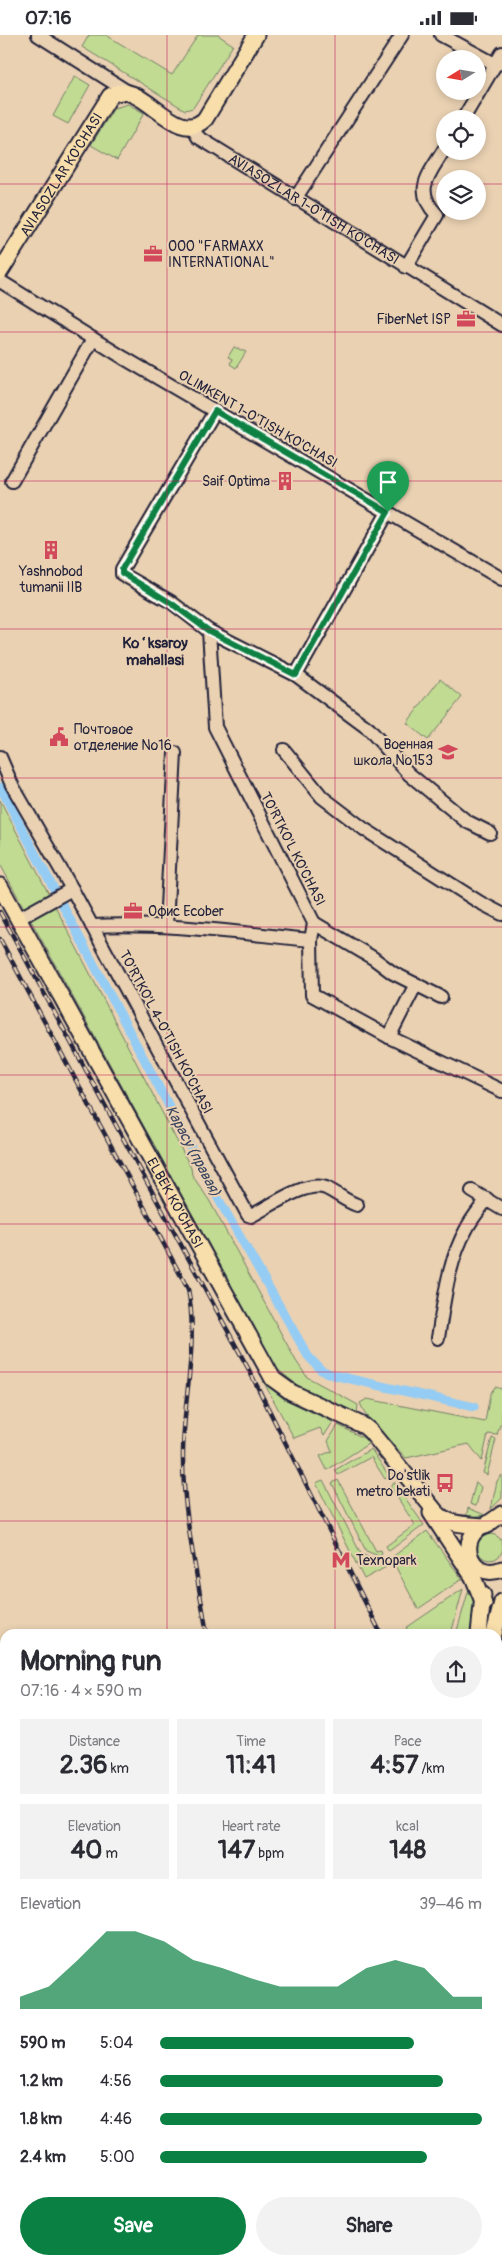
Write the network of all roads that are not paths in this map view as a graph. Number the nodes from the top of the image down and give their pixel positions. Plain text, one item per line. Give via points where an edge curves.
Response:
1 (38, 35) edge
2 (256, 35) edge
3 (402, 35) edge
4 (442, 35) edge
5 (500, 60) edge
6 (116, 92) junction
7 (469, 110) edge
8 (192, 126) junction
9 (438, 160) edge
10 (295, 199) junction
11 (406, 267) junction
12 (0, 272) edge
13 (0, 281) edge
14 (502, 325) edge
15 (93, 339) junction
16 (215, 411) junction
17 (12, 481) dead end
18 (388, 512) junction
19 (502, 579) edge
20 (209, 631) junction
21 (296, 675) junction
22 (284, 750) dead end
23 (175, 753) dead end
24 (0, 757) edge
25 (490, 833) dead end
26 (0, 886) edge
27 (61, 895) junction
28 (502, 914) edge
29 (18, 919) junction
30 (314, 923) junction
31 (92, 926) junction
32 (166, 926) junction
33 (311, 940) junction
34 (416, 984) junction
35 (440, 997) dead end
36 (389, 1037) junction
37 (502, 1091) edge
38 (472, 1191) dead end
39 (487, 1199) junction
40 (357, 1205) dead end
41 (502, 1209) edge
42 (438, 1338) dead end
43 (402, 1470) junction
44 (502, 1514) edge
45 (485, 1526) junction
46 (502, 1528) edge
47 (452, 1544) junction
48 (472, 1562) junction
49 (502, 1569) edge
50 (502, 1602) edge
51 (484, 1604) junction
52 (480, 1629) edge
53 (495, 1629) edge

1 - 6 street, AVIASOZLAR 1-O'TISH KO'CHASI
2 - 8 main road via 205,119
3 - 10 street
4 - 5 street
5 - 7 street
6 - 8 main road, AVIASOZLAR 1-O'TISH KO'CHASI via 179,124
6 - 12 main road, AVIASOZLAR KO'CHASI
8 - 10 street, AVIASOZLAR 1-O'TISH KO'CHASI via 198,137
9 - 11 street via 423,185 430,208 437,215
10 - 11 street, AVIASOZLAR 1-O'TISH KO'CHASI
11 - 14 street, AVIASOZLAR 1-O'TISH KO'CHASI
13 - 15 street, OLIMKENT 1-O'TISH KO'CHASI
15 - 16 street, OLIMKENT 1-O'TISH KO'CHASI
15 - 17 street
16 - 18 street, OLIMKENT 1-O'TISH KO'CHASI
16 - 20 street via 122,571
18 - 19 street, OLIMKENT 1-O'TISH KO'CHASI
18 - 21 street
20 - 21 street
20 - 30 street, TO'RTKO'L KO'CHASI via 215,727
21 - 25 street via 369,729 409,774 466,821
22 - 28 street via 322,797 364,829
23 - 32 street
24 - 27 street, TO'RTKO'L 4-O'TISH KO'CHASI
26 - 29 main road, ELBEK KO'CHASI
27 - 29 street
27 - 31 street, TO'RTKO'L 4-O'TISH KO'CHASI
29 - 43 main road, ELBEK KO'CHASI via 273,1379 291,1392 364,1426
30 - 33 street, TO'RTKO'L KO'CHASI
30 - 34 street
31 - 32 street
31 - 40 street, TO'RTKO'L 4-O'TISH KO'CHASI via 248,1215 304,1188 316,1186
32 - 33 street
33 - 36 street, TO'RTKO'L KO'CHASI via 312,995
34 - 35 street
34 - 36 street
36 - 37 street, TO'RTKO'L KO'CHASI
38 - 39 street
39 - 41 street
39 - 42 street via 467,1228 454,1259
43 - 45 main road, ELBEK KO'CHASI via 442,1517 461,1524
43 - 47 main road, ELBEK KO'CHASI
44 - 45 main road
45 - 46 main road, ELBEK KO'CHASI
45 - 48 main road via 475,1531 469,1540
47 - 48 main road, ELBEK KO'CHASI
47 - 51 main road, ELBEK KO'CHASI via 473,1577
48 - 49 main road via 485,1571
48 - 51 main road, ELBEK KO'CHASI via 481,1581
50 - 53 main road
51 - 52 main road, ELBEK KO'CHASI

